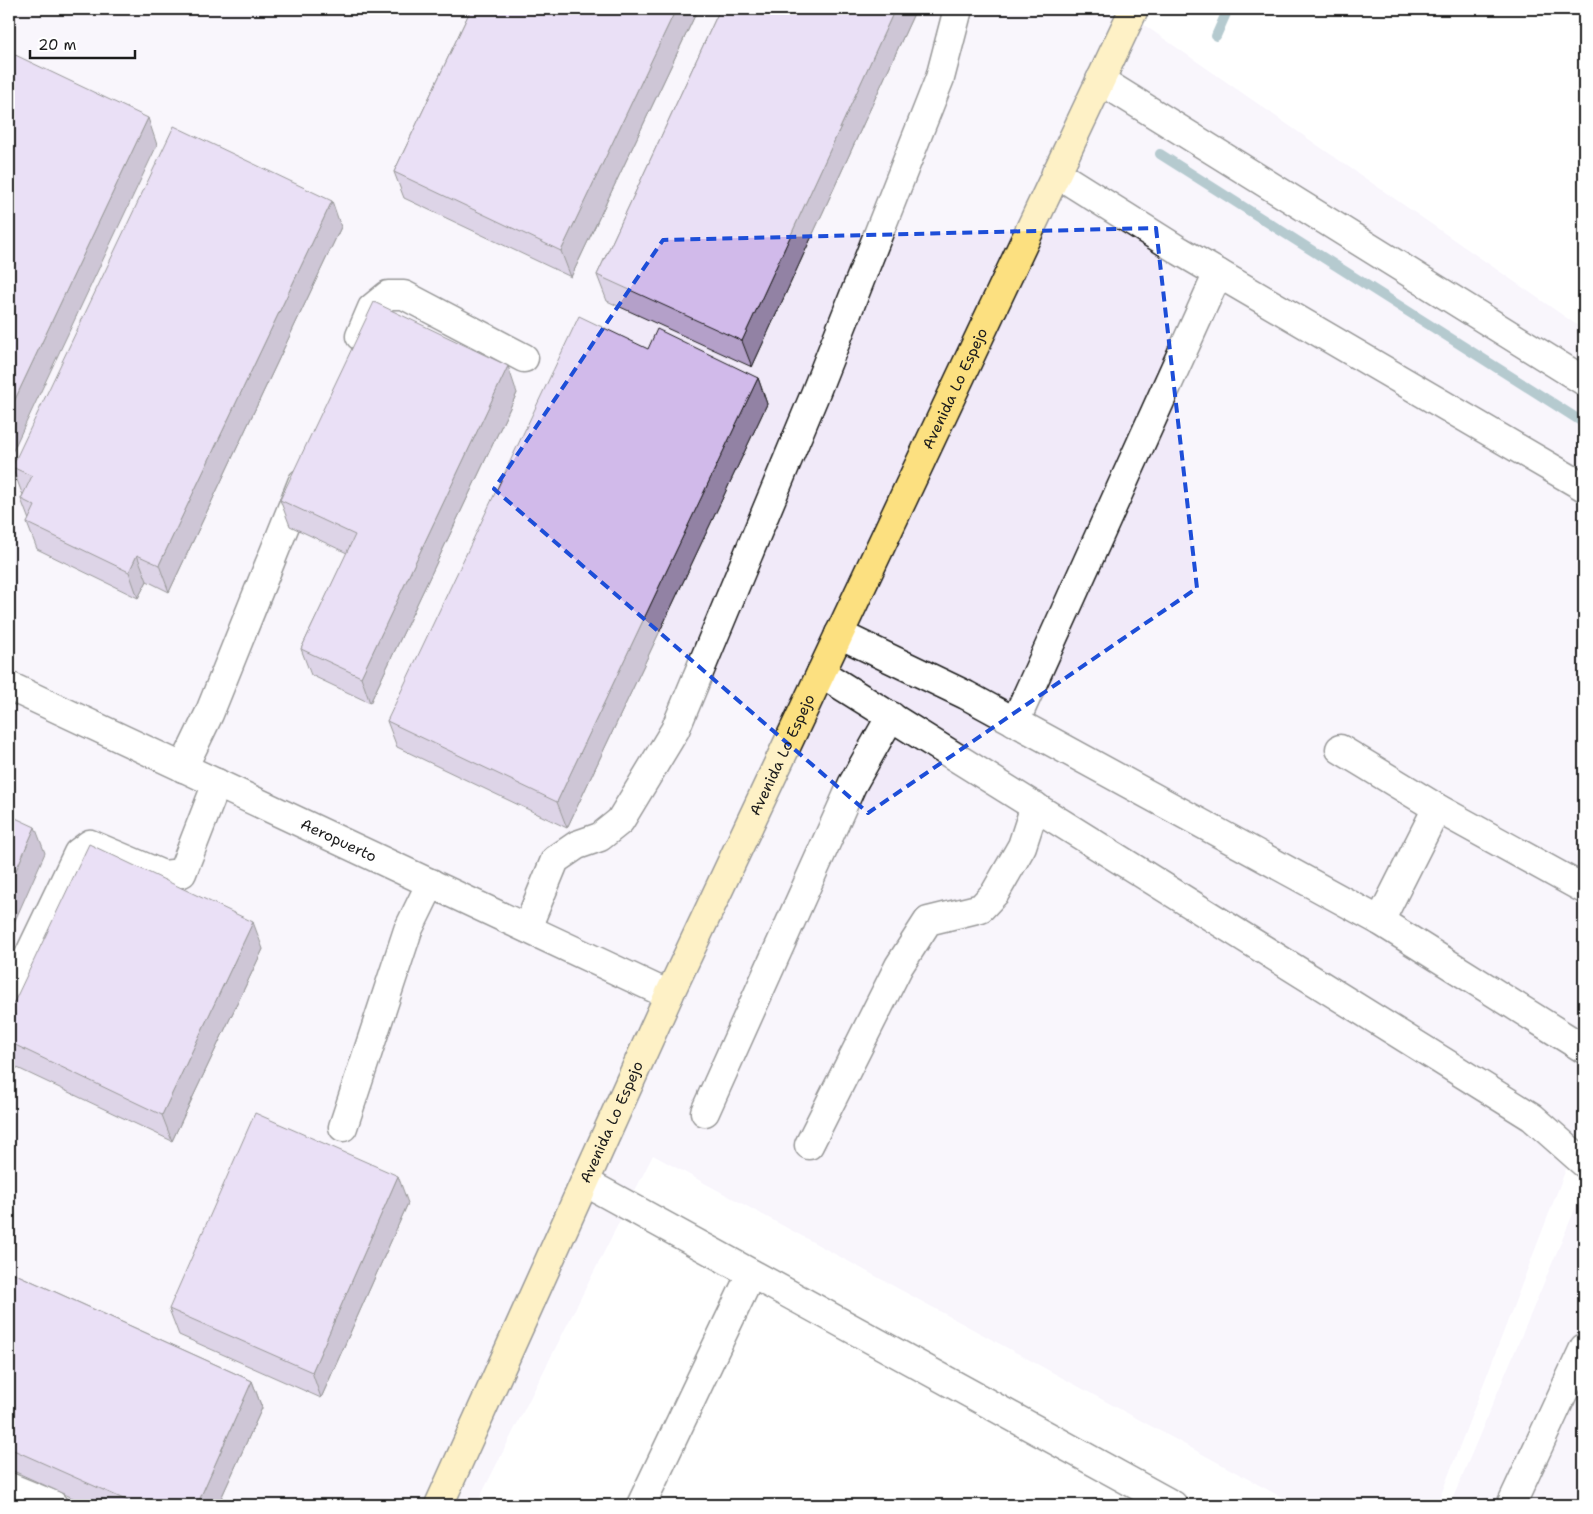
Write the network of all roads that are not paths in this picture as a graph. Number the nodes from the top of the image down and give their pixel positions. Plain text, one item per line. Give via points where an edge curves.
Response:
1 (958, 9) edge
2 (1134, 9) edge
3 (1100, 80) junction
4 (1056, 173) junction
5 (1218, 273) junction
6 (524, 358) dead end
7 (350, 363) edge
8 (1584, 381) edge
9 (309, 464) edge
10 (1584, 487) edge
11 (839, 634) junction
12 (821, 673) junction
13 (9, 686) edge
14 (891, 716) junction
15 (1015, 722) junction
16 (1340, 749) dead end
17 (183, 768) junction
18 (217, 783) junction
19 (1035, 806) junction
20 (1437, 808) junction
21 (431, 883) junction
22 (1584, 889) edge
23 (1380, 921) junction
24 (527, 928) junction
25 (669, 995) junction
26 (9, 996) edge
27 (1584, 1049) edge
28 (705, 1112) dead end
29 (343, 1127) dead end
30 (808, 1145) dead end
31 (1584, 1163) edge
32 (585, 1182) junction
33 (751, 1274) junction
34 (1584, 1348) edge
35 (9, 1487) edge
36 (53, 1505) edge
37 (439, 1505) edge
38 (641, 1505) edge
39 (1173, 1505) edge
40 (1511, 1505) edge

1 - 24 street via 940,78 815,394 675,730 620,821 600,837 577,845 555,860
2 - 3 main road, Avenida Lo Espejo
3 - 4 main road, Avenida Lo Espejo
3 - 8 street
4 - 5 street
4 - 11 main road, Avenida Lo Espejo
5 - 10 street
5 - 15 street
6 - 7 street via 404,295 388,295 372,308
9 - 17 street via 209,714
11 - 12 main road, Avenida Lo Espejo
11 - 15 street
12 - 14 street
12 - 25 main road, Avenida Lo Espejo
13 - 17 street, Aeropuerto
14 - 19 street
14 - 28 street via 852,785
15 - 23 street
16 - 20 street
17 - 18 street, Aeropuerto
18 - 21 street, Aeropuerto
18 - 26 street via 182,873 163,875 90,844 78,853
19 - 30 street via 1022,846 995,892 981,908 928,921 898,966
19 - 31 street via 1532,1117
20 - 22 street
20 - 23 street
21 - 24 street, Aeropuerto
21 - 29 street via 408,930
23 - 27 street
24 - 25 street, Aeropuerto
25 - 32 main road, Avenida Lo Espejo
32 - 33 street
32 - 37 main road, Avenida Lo Espejo
33 - 38 street
33 - 39 street
34 - 40 street
35 - 36 street

